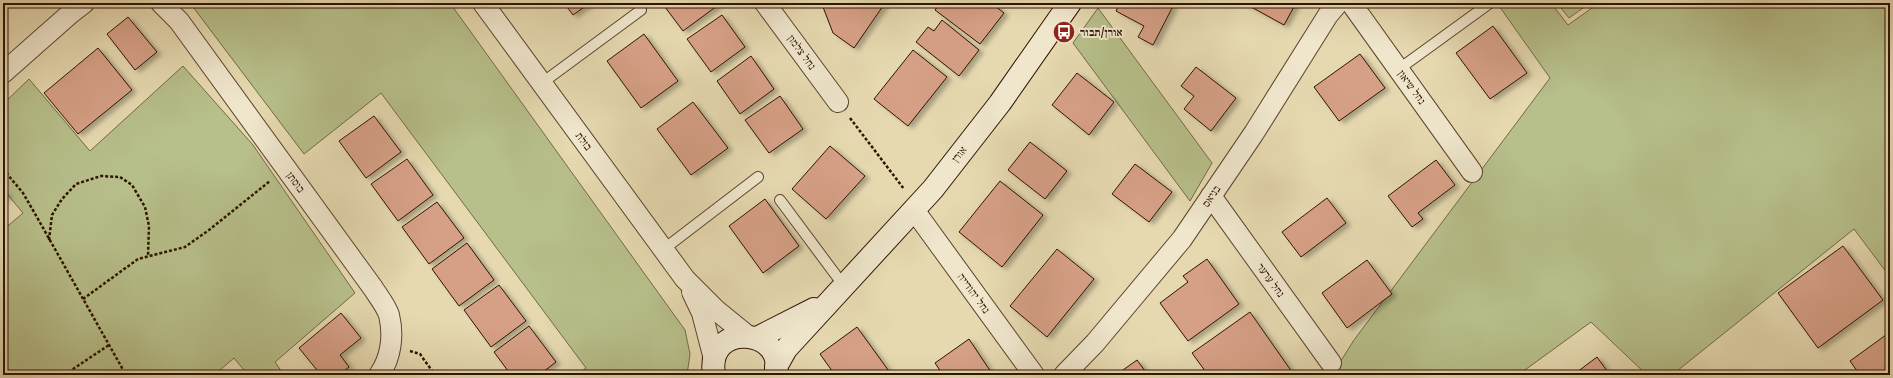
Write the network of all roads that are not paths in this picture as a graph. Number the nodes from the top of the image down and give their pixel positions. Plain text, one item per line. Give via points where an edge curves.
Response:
1 (84, 3) edge
2 (161, 3) edge
3 (483, 3) edge
4 (766, 3) edge
5 (1070, 3) edge
6 (1338, 3) edge
7 (1351, 3) edge
8 (1490, 3) edge
9 (641, 10) dead end
10 (1398, 69) junction
11 (3, 73) edge
12 (542, 83) junction
13 (838, 102) road end
14 (1472, 172) dead end
15 (758, 177) dead end
16 (1211, 196) junction
17 (780, 200) dead end
18 (916, 208) junction
19 (664, 249) junction
20 (685, 279) junction
21 (839, 291) junction
22 (753, 337) junction
23 (1331, 363) dead end
24 (713, 369) edge
25 (776, 371) edge
26 (379, 375) edge
27 (1034, 375) edge
28 (1064, 375) edge

1 - 11 street
2 - 26 street, בוסתן via 179,21 373,288 388,315 392,344
3 - 12 street, בזלת
4 - 13 street, נחל צלמון
5 - 18 street, אורן via 1000,103
6 - 16 street, בניאס
7 - 10 street, נחל שיאון
8 - 10 lane
9 - 12 lane
10 - 14 street, נחל שיאון
12 - 19 street, בזלת
15 - 19 lane
16 - 23 street, נחל ערער
16 - 28 street, בניאס via 1182,239 1095,343
17 - 21 lane
18 - 21 street, אורן
18 - 27 street, נחל יהודייה
19 - 20 street, בזלת
20 - 22 street, בזלת via 716,310
20 - 24 street, בזלת via 702,313
21 - 22 street, אורן via 819,307 793,321
21 - 25 street, אורן via 786,349
22 - 24 street, אורן via 739,336 723,344
22 - 25 street via 772,350

